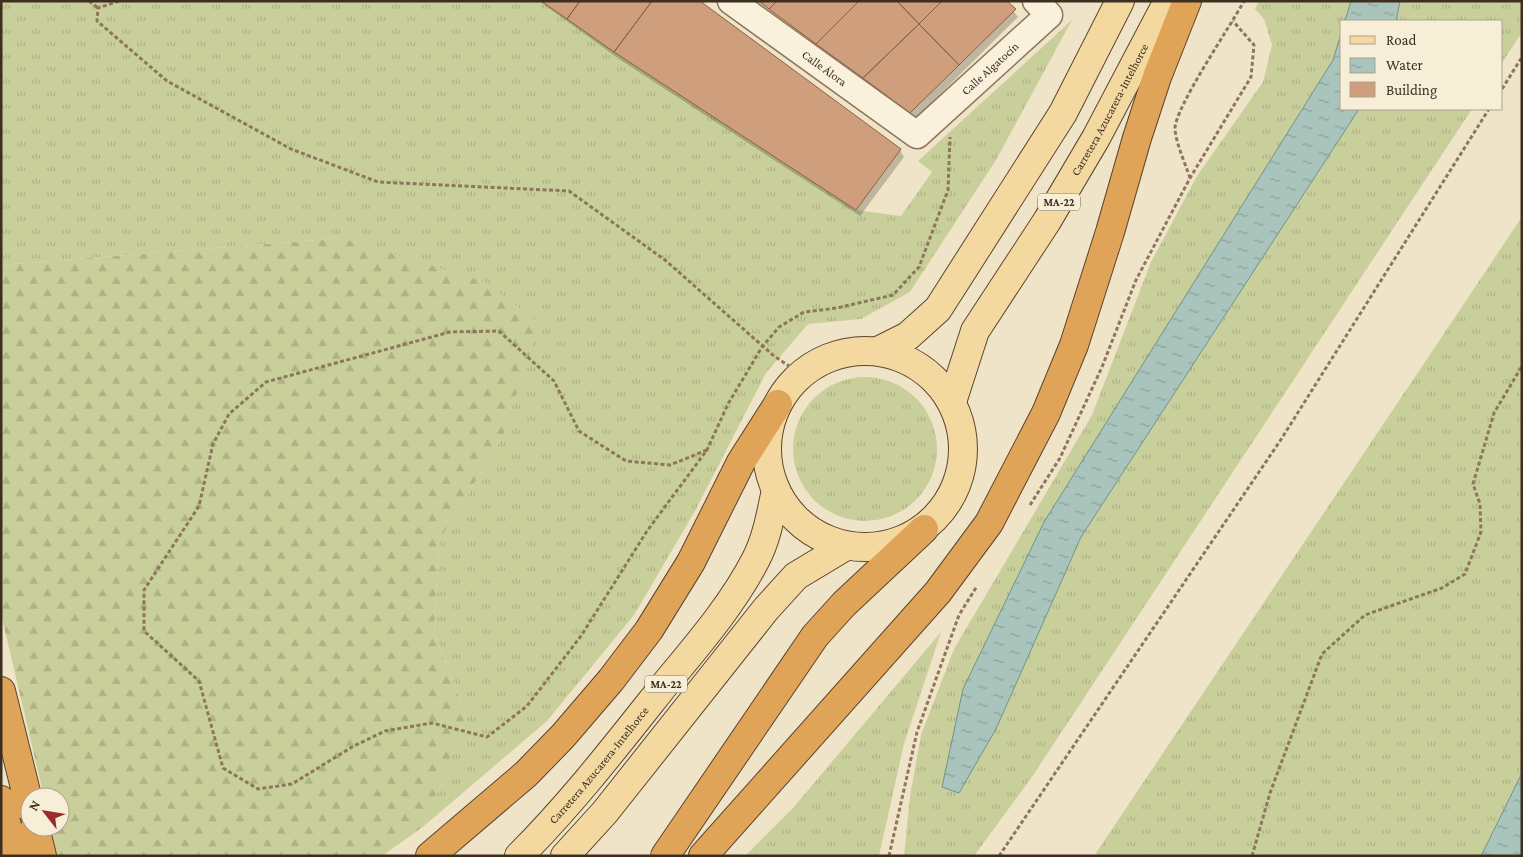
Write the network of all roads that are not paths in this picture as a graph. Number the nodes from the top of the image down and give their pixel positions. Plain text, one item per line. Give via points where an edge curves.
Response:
1 (731, 1) edge
2 (1036, 1) edge
3 (1120, 1) edge
4 (1168, 1) edge
5 (1187, 1) edge
6 (917, 135) joint
7 (878, 351) junction
8 (952, 402) junction
9 (778, 404) junction
10 (776, 490) junction
11 (924, 528) junction
12 (846, 546) junction
13 (1, 691) edge
14 (25, 787) edge
15 (1, 800) edge
16 (37, 837) edge
17 (14, 856) edge
18 (42, 856) edge
19 (430, 856) edge
20 (519, 856) edge
21 (565, 856) edge
22 (664, 856) edge
23 (703, 856) edge

1 - 6 street, Calle Álora
2 - 6 street, Calle Algatocín via 1049,15
3 - 7 main road, MA-22 via 1063,114 938,309 908,336
4 - 8 main road, Carretera Azucarera-Intelhorce / MA-22 via 1100,130 1047,221 975,331
5 - 23 highway via 1137,138 1074,345 1046,413 990,523 938,592
7 - 8 main road, MA-22 via 908,360 939,384
7 - 9 main road, MA-22 via 842,353 818,363 801,374
8 - 11 main road, MA-22 via 962,435 961,469 949,500
9 - 10 main road, MA-22 via 768,428 769,462
9 - 19 highway via 741,462 691,562 649,630 622,666 564,736 526,774
10 - 12 main road, MA-22 via 802,526
10 - 20 main road, Carretera Azucarera-Intelhorce / MA-22 via 770,520 756,558 731,598 612,751
11 - 12 main road, MA-22 via 896,543 876,548
11 - 22 highway via 815,636
12 - 21 main road, MA-22 via 796,576 766,609 618,797
13 - 14 highway
15 - 17 highway
16 - 18 highway

